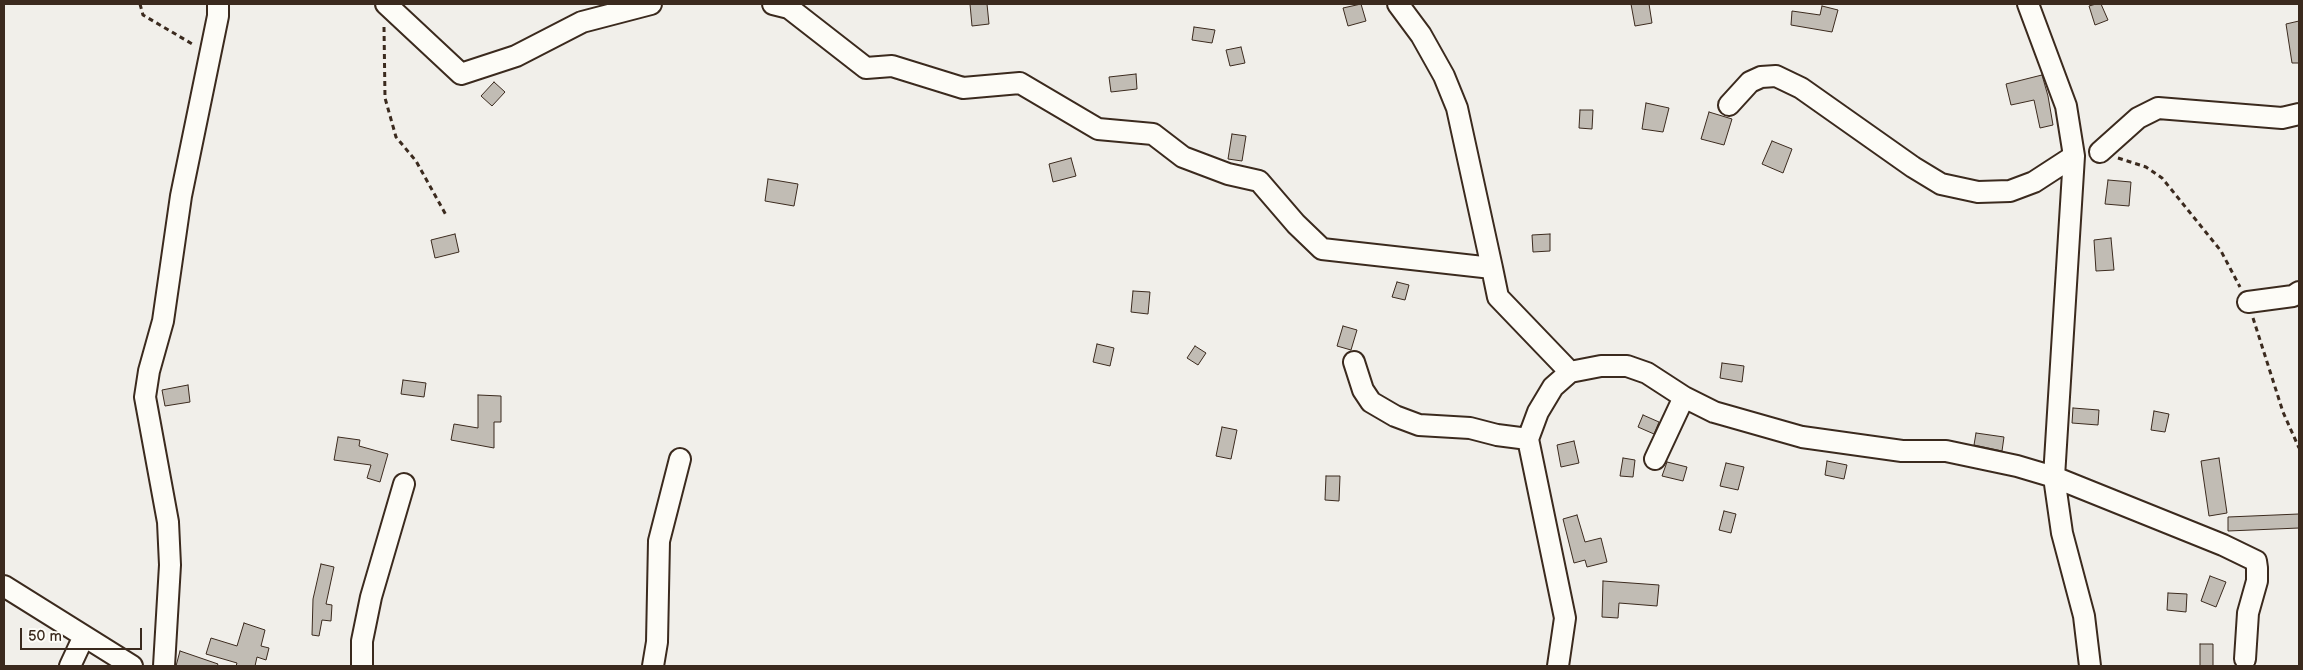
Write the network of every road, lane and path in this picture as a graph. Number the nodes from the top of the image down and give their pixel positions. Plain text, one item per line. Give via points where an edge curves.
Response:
1 (140, 4) edge
2 (218, 4) edge
3 (651, 4) edge
4 (773, 4) edge
5 (1398, 4) edge
6 (2028, 4) edge
7 (385, 13) edge
8 (210, 54) junction
9 (1729, 105) dead end
10 (2299, 114) edge
11 (2100, 152) joint
12 (2074, 156) junction
13 (446, 215) dead end
14 (1492, 268) junction
15 (2299, 292) edge
16 (2248, 302) junction
17 (1354, 362) dead end
18 (1570, 372) junction
19 (1684, 397) junction
20 (1528, 439) junction
21 (2299, 448) edge
22 (680, 459) dead end
23 (1655, 459) dead end
24 (2054, 477) junction
25 (404, 484) dead end
26 (4, 586) edge
27 (84, 636) junction
28 (2245, 659) dead end
29 (70, 666) edge
30 (132, 666) edge
31 (164, 666) edge
32 (362, 666) edge
33 (653, 666) edge
34 (1558, 666) edge
35 (2090, 666) edge

1 - 8 path via 140,11 149,19
2 - 8 street
3 - 7 street via 582,22 516,56 461,74
4 - 14 street via 789,8 866,68 892,66 962,88 1020,83 1098,129 1153,134 1183,157 1228,174 1259,181 1322,249
5 - 14 street via 1421,35 1457,108
6 - 12 street via 2066,106
7 - 13 path via 385,98 396,137 416,161
8 - 31 street via 181,196 163,321 149,371 146,397 168,530 170,565
9 - 12 street via 1750,82 1761,76 1776,76 1801,88 1913,168 1941,184 1978,192 2010,191 2034,182
10 - 11 street via 2282,118 2158,108 2138,118
11 - 16 path via 2146,167 2162,178 2221,251
12 - 24 street
14 - 18 street via 1498,296
15 - 16 street via 2293,296
16 - 21 path via 2283,412
17 - 20 street via 1370,402 1395,416 1419,425 1470,428 1497,436
18 - 19 street via 1602,366 1626,366 1647,373
18 - 20 street via 1553,387 1538,412
19 - 23 street
19 - 24 street via 1714,412 1802,437 1902,451 1946,451 1991,459
20 - 34 street via 1565,618
22 - 33 street via 659,541 657,642
24 - 28 street via 2256,561 2257,581 2248,613
24 - 35 street via 2062,533 2084,616
25 - 32 street via 371,597 362,641
26 - 27 street
27 - 29 street
27 - 30 street

